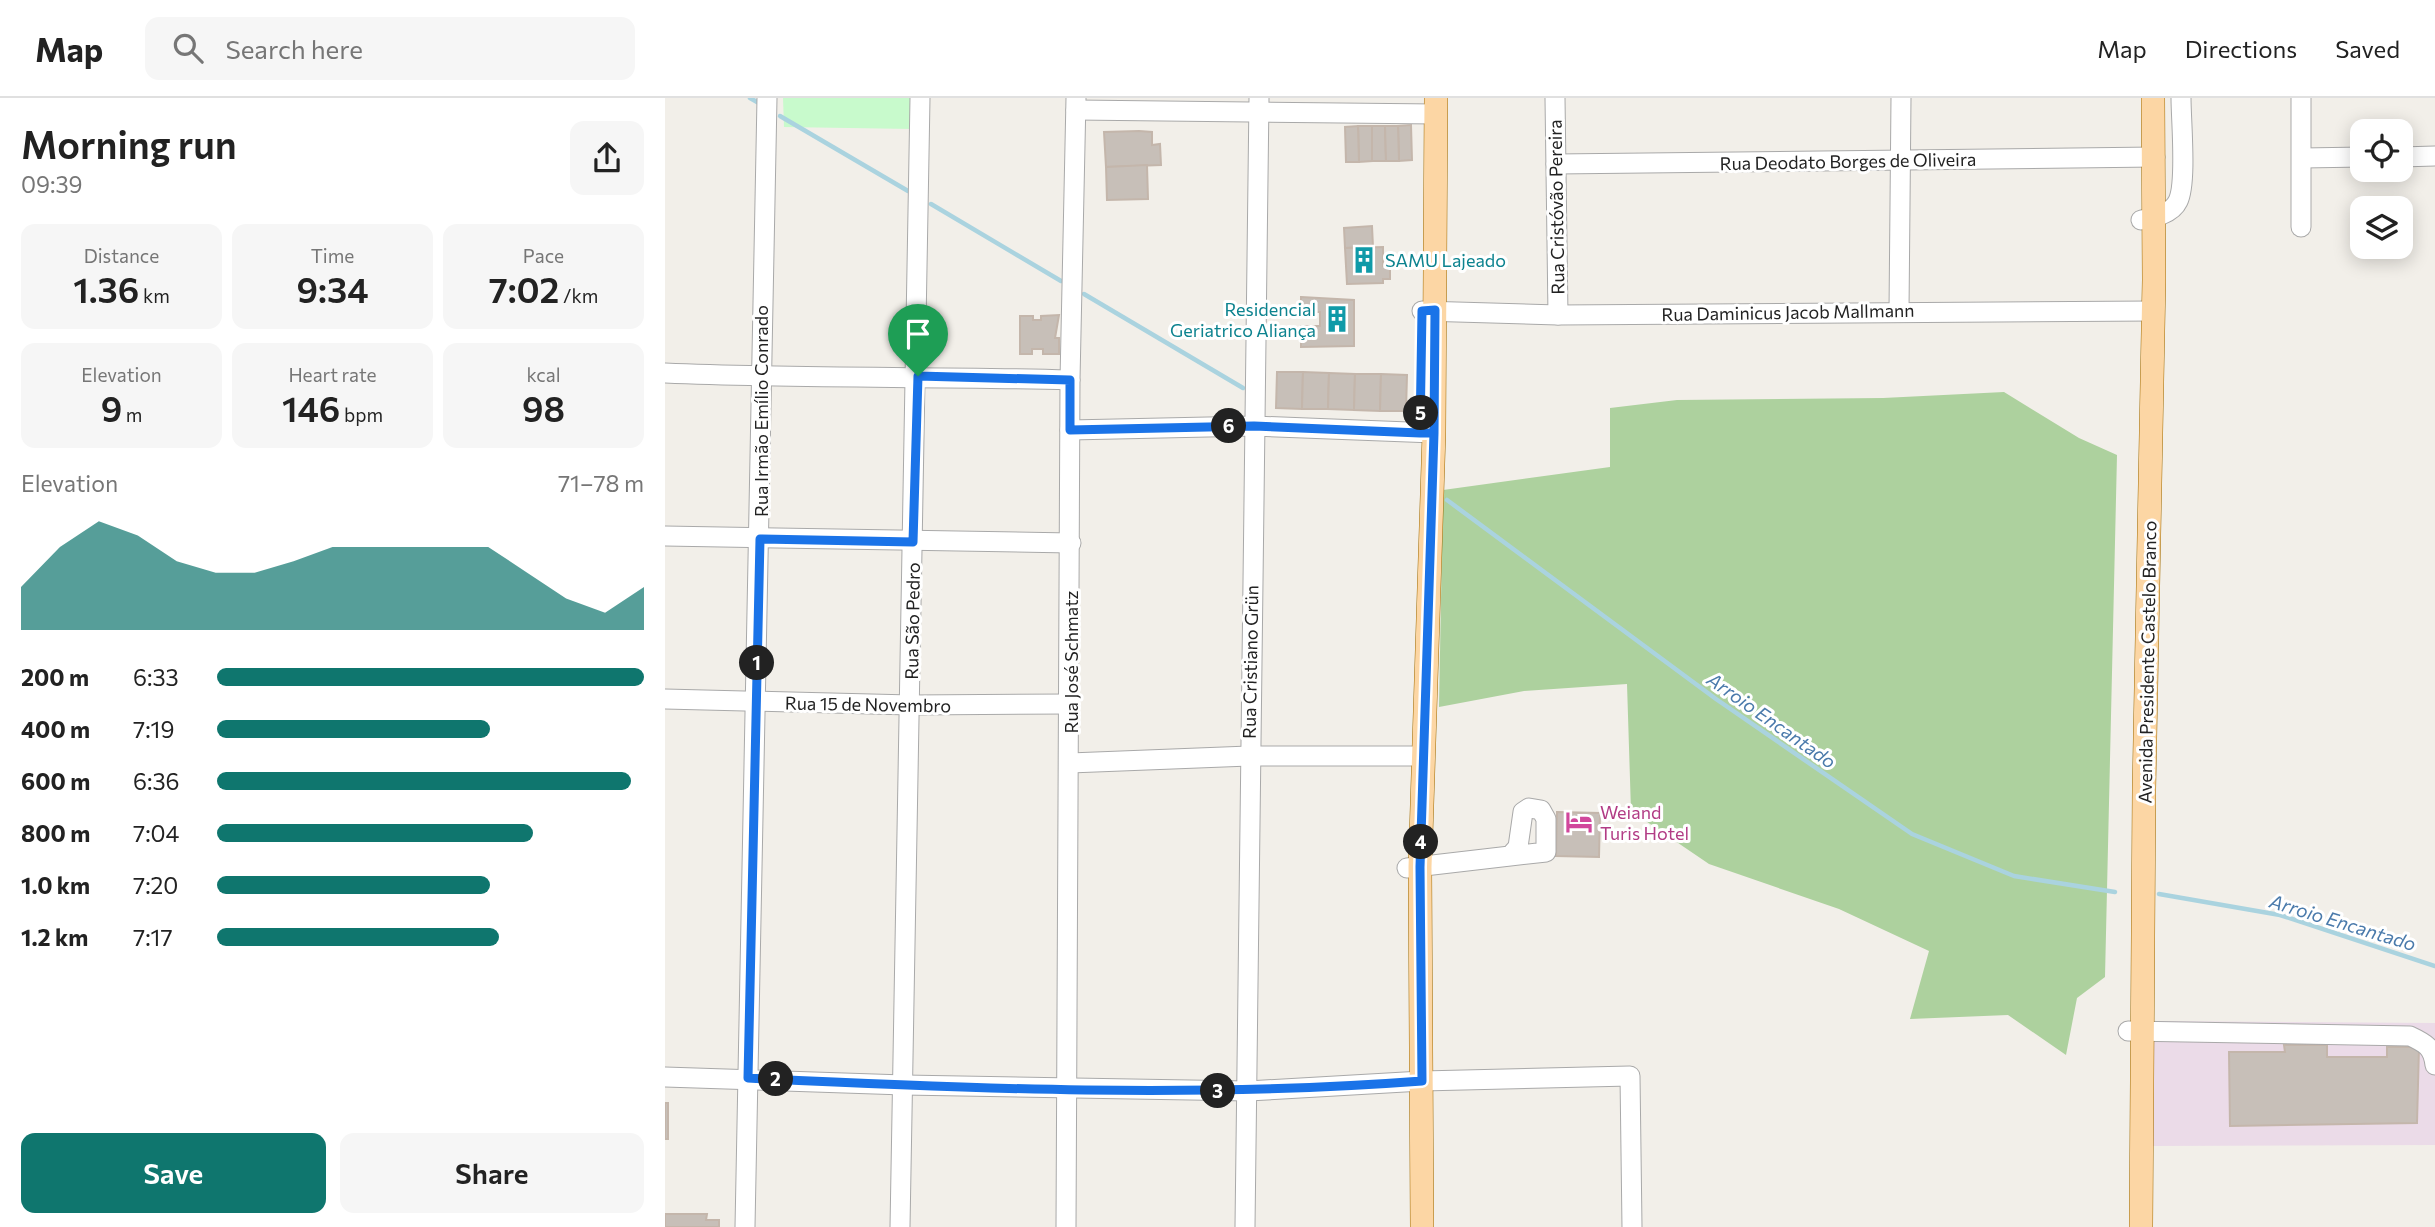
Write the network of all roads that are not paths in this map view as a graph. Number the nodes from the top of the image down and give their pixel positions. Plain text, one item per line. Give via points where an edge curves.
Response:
1 (767, 98) edge
2 (921, 98) edge
3 (1555, 98) edge
4 (1901, 98) edge
5 (2141, 98) edge
6 (2153, 98) edge
7 (2181, 98) edge
8 (2301, 98) edge
9 (1076, 104) edge
10 (1259, 105) edge
11 (1429, 106) edge
12 (2435, 156) edge
13 (2148, 157) junction
14 (2350, 157) edge
15 (2413, 157) edge
16 (2303, 158) junction
17 (1901, 160) junction
18 (1556, 164) junction
19 (2147, 219) junction
20 (2301, 227) dead end
21 (1428, 310) junction
22 (1899, 311) junction
23 (2146, 311) junction
24 (1558, 315) junction
25 (665, 373) edge
26 (918, 376) junction
27 (759, 377) junction
28 (1070, 380) junction
29 (1254, 426) junction
30 (1070, 430) junction
31 (1427, 433) junction
32 (665, 536) edge
33 (760, 539) junction
34 (913, 542) junction
35 (1071, 543) junction
36 (665, 699) edge
37 (756, 702) junction
38 (1070, 704) junction
39 (911, 705) junction
40 (1249, 756) junction
41 (1417, 756) junction
42 (1070, 763) junction
43 (1510, 856) dead end
44 (1414, 868) junction
45 (2135, 1032) junction
46 (2435, 1065) edge
47 (665, 1077) edge
48 (748, 1078) junction
49 (1415, 1082) junction
50 (904, 1085) junction
51 (1067, 1089) junction
52 (1248, 1091) junction
53 (2135, 1124) junction
54 (745, 1227) edge
55 (900, 1227) edge
56 (1066, 1227) edge
57 (1245, 1227) edge
58 (1409, 1227) edge
59 (1422, 1227) edge
60 (1632, 1227) edge
61 (2129, 1227) edge
62 (2141, 1227) edge

1 - 27 street, Rua Irmão Emílio Conrado
2 - 26 street, Rua São Pedro
3 - 18 street, Rua Cristóvão Pereira
4 - 17 street
5 - 13 main road, Avenida Presidente Castelo Branco
6 - 13 main road, Avenida Presidente Castelo Branco
7 - 19 street via 2178,202
8 - 16 street
9 - 10 street
9 - 28 street, Rua José Schmatz
10 - 11 street
10 - 29 street, Rua Cristiano Grün
11 - 21 main road
12 - 15 street
13 - 17 street, Rua Deodato Borges de Oliveira
13 - 19 main road, Avenida Presidente Castelo Branco
14 - 16 street
16 - 20 street
17 - 18 street, Rua Deodato Borges de Oliveira
17 - 22 street
18 - 24 street, Rua Cristóvão Pereira
19 - 23 main road, Avenida Presidente Castelo Branco
21 - 24 street, Rua Daminicus Jacob Mallmann
21 - 31 main road
22 - 23 street, Rua Daminicus Jacob Mallmann
22 - 24 street, Rua Daminicus Jacob Mallmann
23 - 45 main road, Avenida Presidente Castelo Branco
25 - 27 street
26 - 27 street
26 - 28 street
26 - 34 street, Rua São Pedro
27 - 33 street, Rua Irmão Emílio Conrado
28 - 30 street, Rua José Schmatz
29 - 30 street
29 - 31 street
29 - 40 street, Rua Cristiano Grün
30 - 35 street, Rua José Schmatz
31 - 41 main road
32 - 33 street
33 - 34 street
33 - 37 street, Rua Irmão Emílio Conrado
34 - 35 street
34 - 39 street, Rua São Pedro
35 - 38 street, Rua José Schmatz
36 - 37 street, Rua 15 de Novembro
37 - 39 street, Rua 15 de Novembro
37 - 48 street, Rua Irmão Emílio Conrado
38 - 39 street, Rua 15 de Novembro
38 - 42 street, Rua José Schmatz
39 - 50 street, Rua São Pedro
40 - 41 street
40 - 42 street
40 - 52 street, Rua Cristiano Grün
41 - 44 main road
42 - 51 street, Rua José Schmatz
43 - 44 street
44 - 49 main road
45 - 46 street via 2410,1036 2434,1052
45 - 53 main road, Avenida Presidente Castelo Branco
47 - 48 street
48 - 50 street
48 - 54 street, Rua Irmão Emílio Conrado
49 - 52 street
49 - 58 main road
49 - 59 main road
49 - 60 street via 1630,1076
50 - 51 street
50 - 55 street, Rua São Pedro
51 - 52 street
51 - 56 street, Rua José Schmatz
52 - 57 street, Rua Cristiano Grün
53 - 61 main road, Avenida Presidente Castelo Branco
53 - 62 main road, Avenida Presidente Castelo Branco

